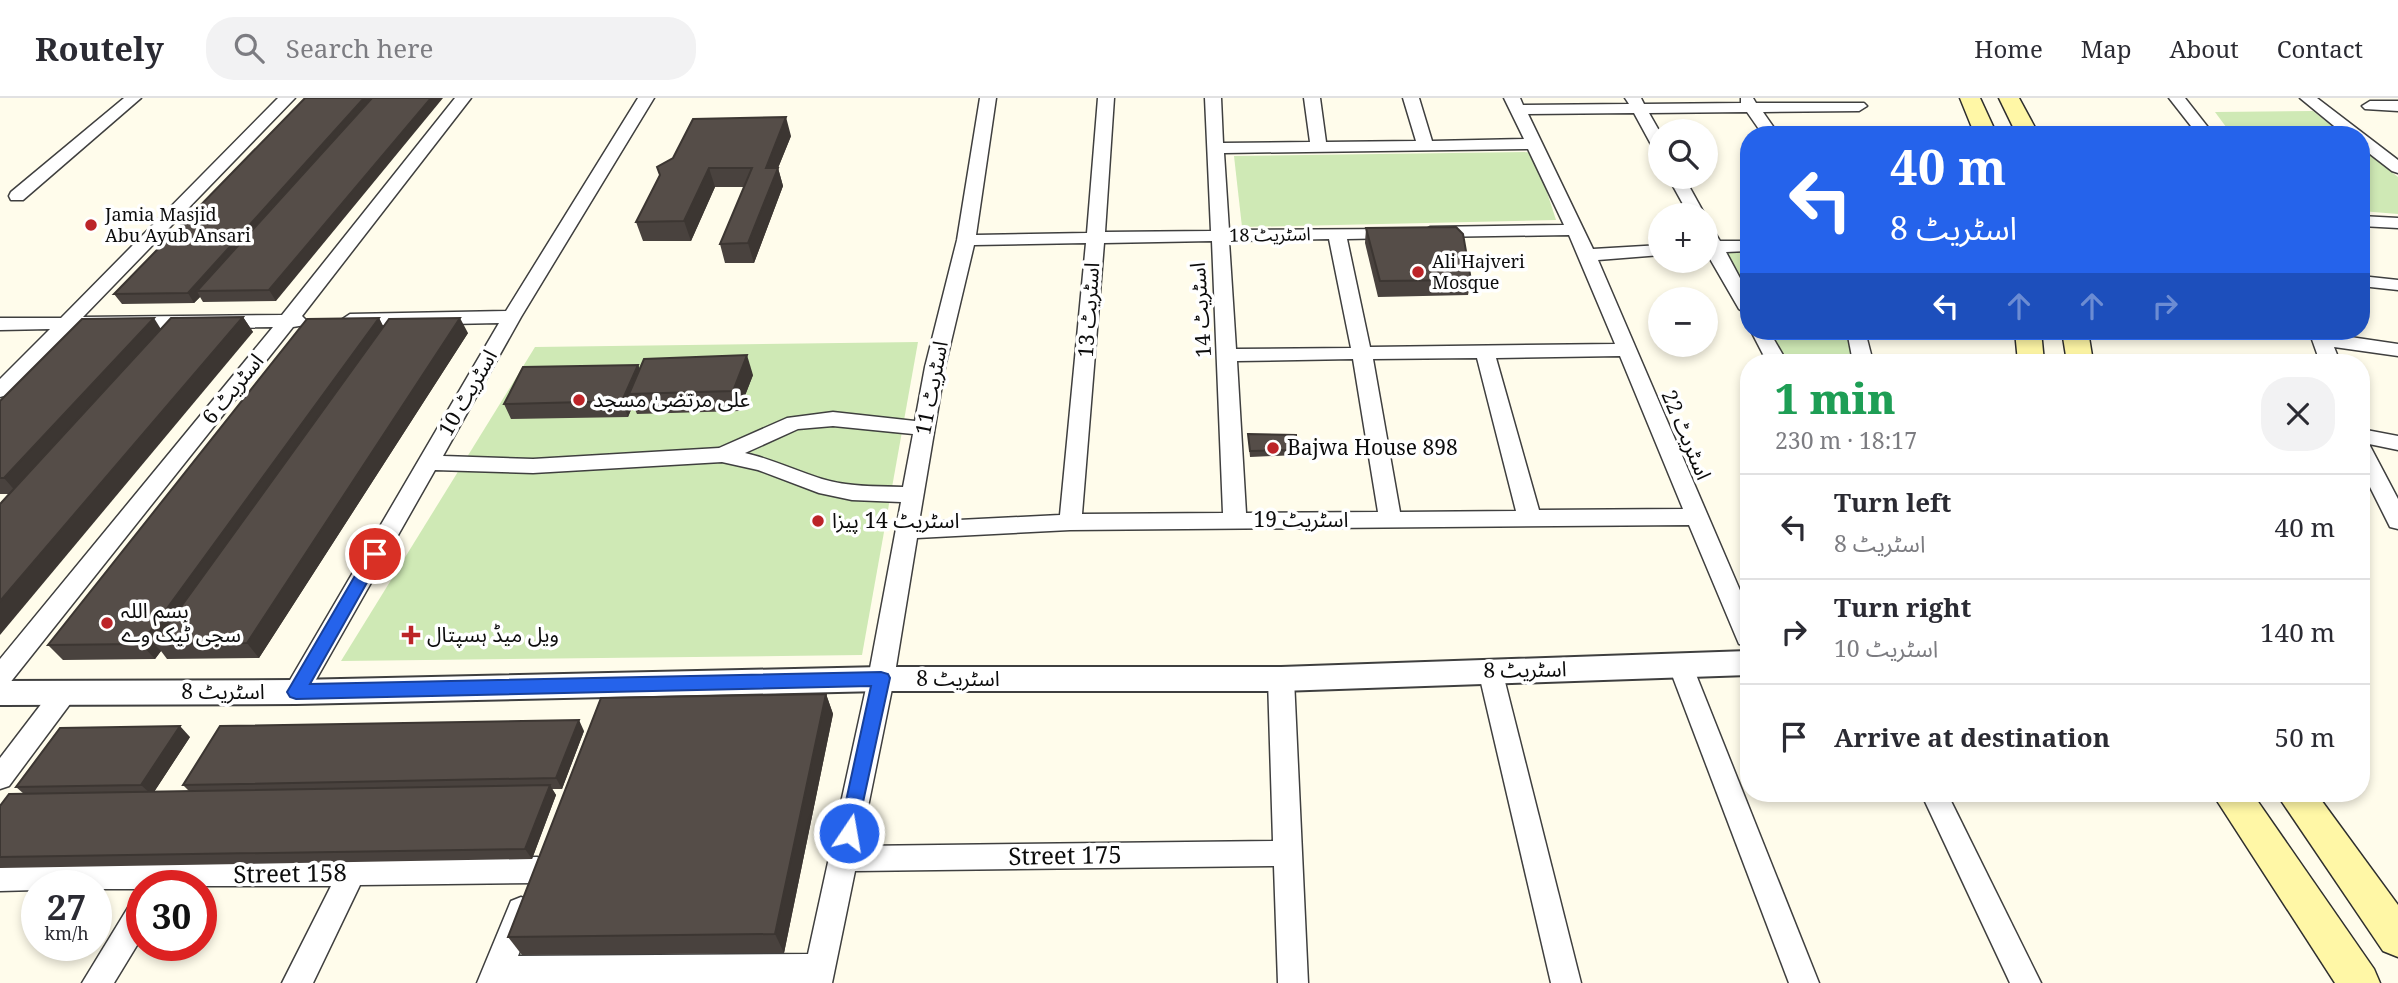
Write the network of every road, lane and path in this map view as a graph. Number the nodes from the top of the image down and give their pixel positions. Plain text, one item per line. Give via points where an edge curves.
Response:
1 (133, 98) edge
2 (286, 98) edge
3 (463, 98) edge
4 (646, 98) edge
5 (988, 98) edge
6 (1106, 98) edge
7 (1213, 98) edge
8 (1312, 98) edge
9 (1411, 98) edge
10 (1970, 98) edge
11 (2009, 98) edge
12 (2177, 98) edge
13 (2308, 98) edge
14 (1636, 103) edge
15 (1750, 103) edge
16 (1515, 104) edge
17 (1859, 106) dead end
18 (2370, 106) dead end
19 (2398, 106) edge
20 (1648, 125) edge
21 (1765, 126) edge
22 (1982, 126) edge
23 (2023, 126) edge
24 (2199, 126) edge
25 (2344, 126) edge
26 (1536, 144) junction
27 (2370, 146) edge
28 (1426, 147) junction
29 (1215, 148) junction
30 (1320, 148) junction
31 (2398, 168) edge
32 (17, 196) dead end
33 (2370, 221) edge
34 (2398, 223) edge
35 (1574, 230) junction
36 (1337, 234) junction
37 (1094, 236) junction
38 (1219, 236) junction
39 (966, 240) junction
40 (1718, 243) edge
41 (1740, 245) edge
42 (1648, 251) edge
43 (1587, 255) junction
44 (1718, 257) edge
45 (2370, 282) edge
46 (2398, 285) edge
47 (1740, 295) edge
48 (512, 317) junction
49 (288, 321) junction
50 (0, 324) edge
51 (66, 324) junction
52 (2346, 340) edge
53 (2398, 350) edge
54 (1625, 351) junction
55 (1485, 352) junction
56 (1362, 354) junction
57 (1226, 355) junction
58 (0, 391) edge
59 (924, 429) junction
60 (2370, 438) edge
61 (2398, 443) edge
62 (722, 455) junction
63 (428, 463) junction
64 (2370, 466) edge
65 (912, 495) junction
66 (1697, 517) junction
67 (1235, 520) junction
68 (1530, 520) junction
69 (1391, 521) junction
70 (1070, 522) junction
71 (2398, 522) edge
72 (905, 531) junction
73 (1740, 618) edge
74 (1740, 663) edge
75 (1681, 667) junction
76 (1490, 670) junction
77 (0, 677) edge
78 (881, 678) junction
79 (1281, 679) junction
80 (296, 692) junction
81 (64, 693) junction
82 (0, 694) edge
83 (0, 778) edge
84 (1938, 802) edge
85 (2237, 802) edge
86 (2301, 802) edge
87 (1288, 853) junction
88 (542, 858) joint
89 (843, 859) junction
90 (352, 873) junction
91 (0, 878) edge
92 (217, 879) edge
93 (126, 880) edge
94 (126, 936) edge
95 (2398, 938) edge
96 (819, 975) edge
97 (494, 977) edge
98 (97, 983) edge
99 (296, 983) edge
100 (1293, 983) edge
101 (1566, 983) edge
102 (1804, 983) edge
103 (2026, 983) edge
104 (2359, 983) edge

1 - 32 street
2 - 51 street
3 - 49 street, اسٹریٹ 6
4 - 48 street, اسٹریٹ 10
5 - 39 street, اسٹریٹ 11
6 - 37 street, اسٹریٹ 13
7 - 29 street, اسٹریٹ 14
8 - 30 street
9 - 28 street
10 - 22 main road
11 - 23 main road
12 - 24 street
13 - 25 street
14 - 15 street
14 - 16 street
14 - 20 street
15 - 17 street
15 - 21 street
16 - 26 street, اسٹریٹ 22
18 - 19 street
26 - 28 street
26 - 35 street, اسٹریٹ 22
27 - 31 street
28 - 30 street
29 - 30 street
29 - 38 street, اسٹریٹ 14
33 - 34 street
35 - 36 street, اسٹریٹ 18
35 - 43 street, اسٹریٹ 22
36 - 38 street, اسٹریٹ 18
36 - 56 street
37 - 38 street, اسٹریٹ 18
37 - 39 street, اسٹریٹ 18
37 - 70 street, اسٹریٹ 13
38 - 57 street, اسٹریٹ 14
39 - 59 street, اسٹریٹ 11
40 - 41 street
42 - 43 street
43 - 54 street, اسٹریٹ 22
44 - 47 street
45 - 46 street
48 - 49 street
48 - 63 street, اسٹریٹ 10
49 - 51 street
49 - 77 street, اسٹریٹ 6
50 - 51 street
51 - 58 street
52 - 53 street
54 - 55 street
54 - 66 street, اسٹریٹ 22
55 - 56 street
55 - 68 street
56 - 57 street
56 - 69 street
57 - 67 street, اسٹریٹ 14
59 - 62 street via 833,419 794,423
59 - 65 street, اسٹریٹ 11
60 - 61 street
62 - 63 street via 533,466
62 - 65 street via 852,493
63 - 80 street, اسٹریٹ 10
64 - 71 street
65 - 72 street, اسٹریٹ 11
66 - 68 street, اسٹریٹ 19
66 - 73 street, اسٹریٹ 22
67 - 69 street, اسٹریٹ 19
67 - 70 street, اسٹریٹ 19
68 - 69 street, اسٹریٹ 19
70 - 72 street, اسٹریٹ 19
72 - 78 street, اسٹریٹ 11
74 - 75 street, اسٹریٹ 8
75 - 76 street, اسٹریٹ 8
75 - 102 street
76 - 79 street, اسٹریٹ 8
76 - 101 street
78 - 79 street, اسٹریٹ 8
78 - 80 street, اسٹریٹ 8 via 603,697
78 - 89 street, اسٹریٹ 11
79 - 87 street
80 - 81 street, اسٹریٹ 8
81 - 82 street, اسٹریٹ 8
81 - 83 street
84 - 103 street
85 - 104 main road
86 - 95 main road
87 - 89 street, Street 175
87 - 100 street
88 - 90 street, Street 158
88 - 97 street
89 - 96 street, اسٹریٹ 11
90 - 92 street, Street 158
90 - 99 street
91 - 93 street, Street 158
94 - 98 street
96 - 97 street

